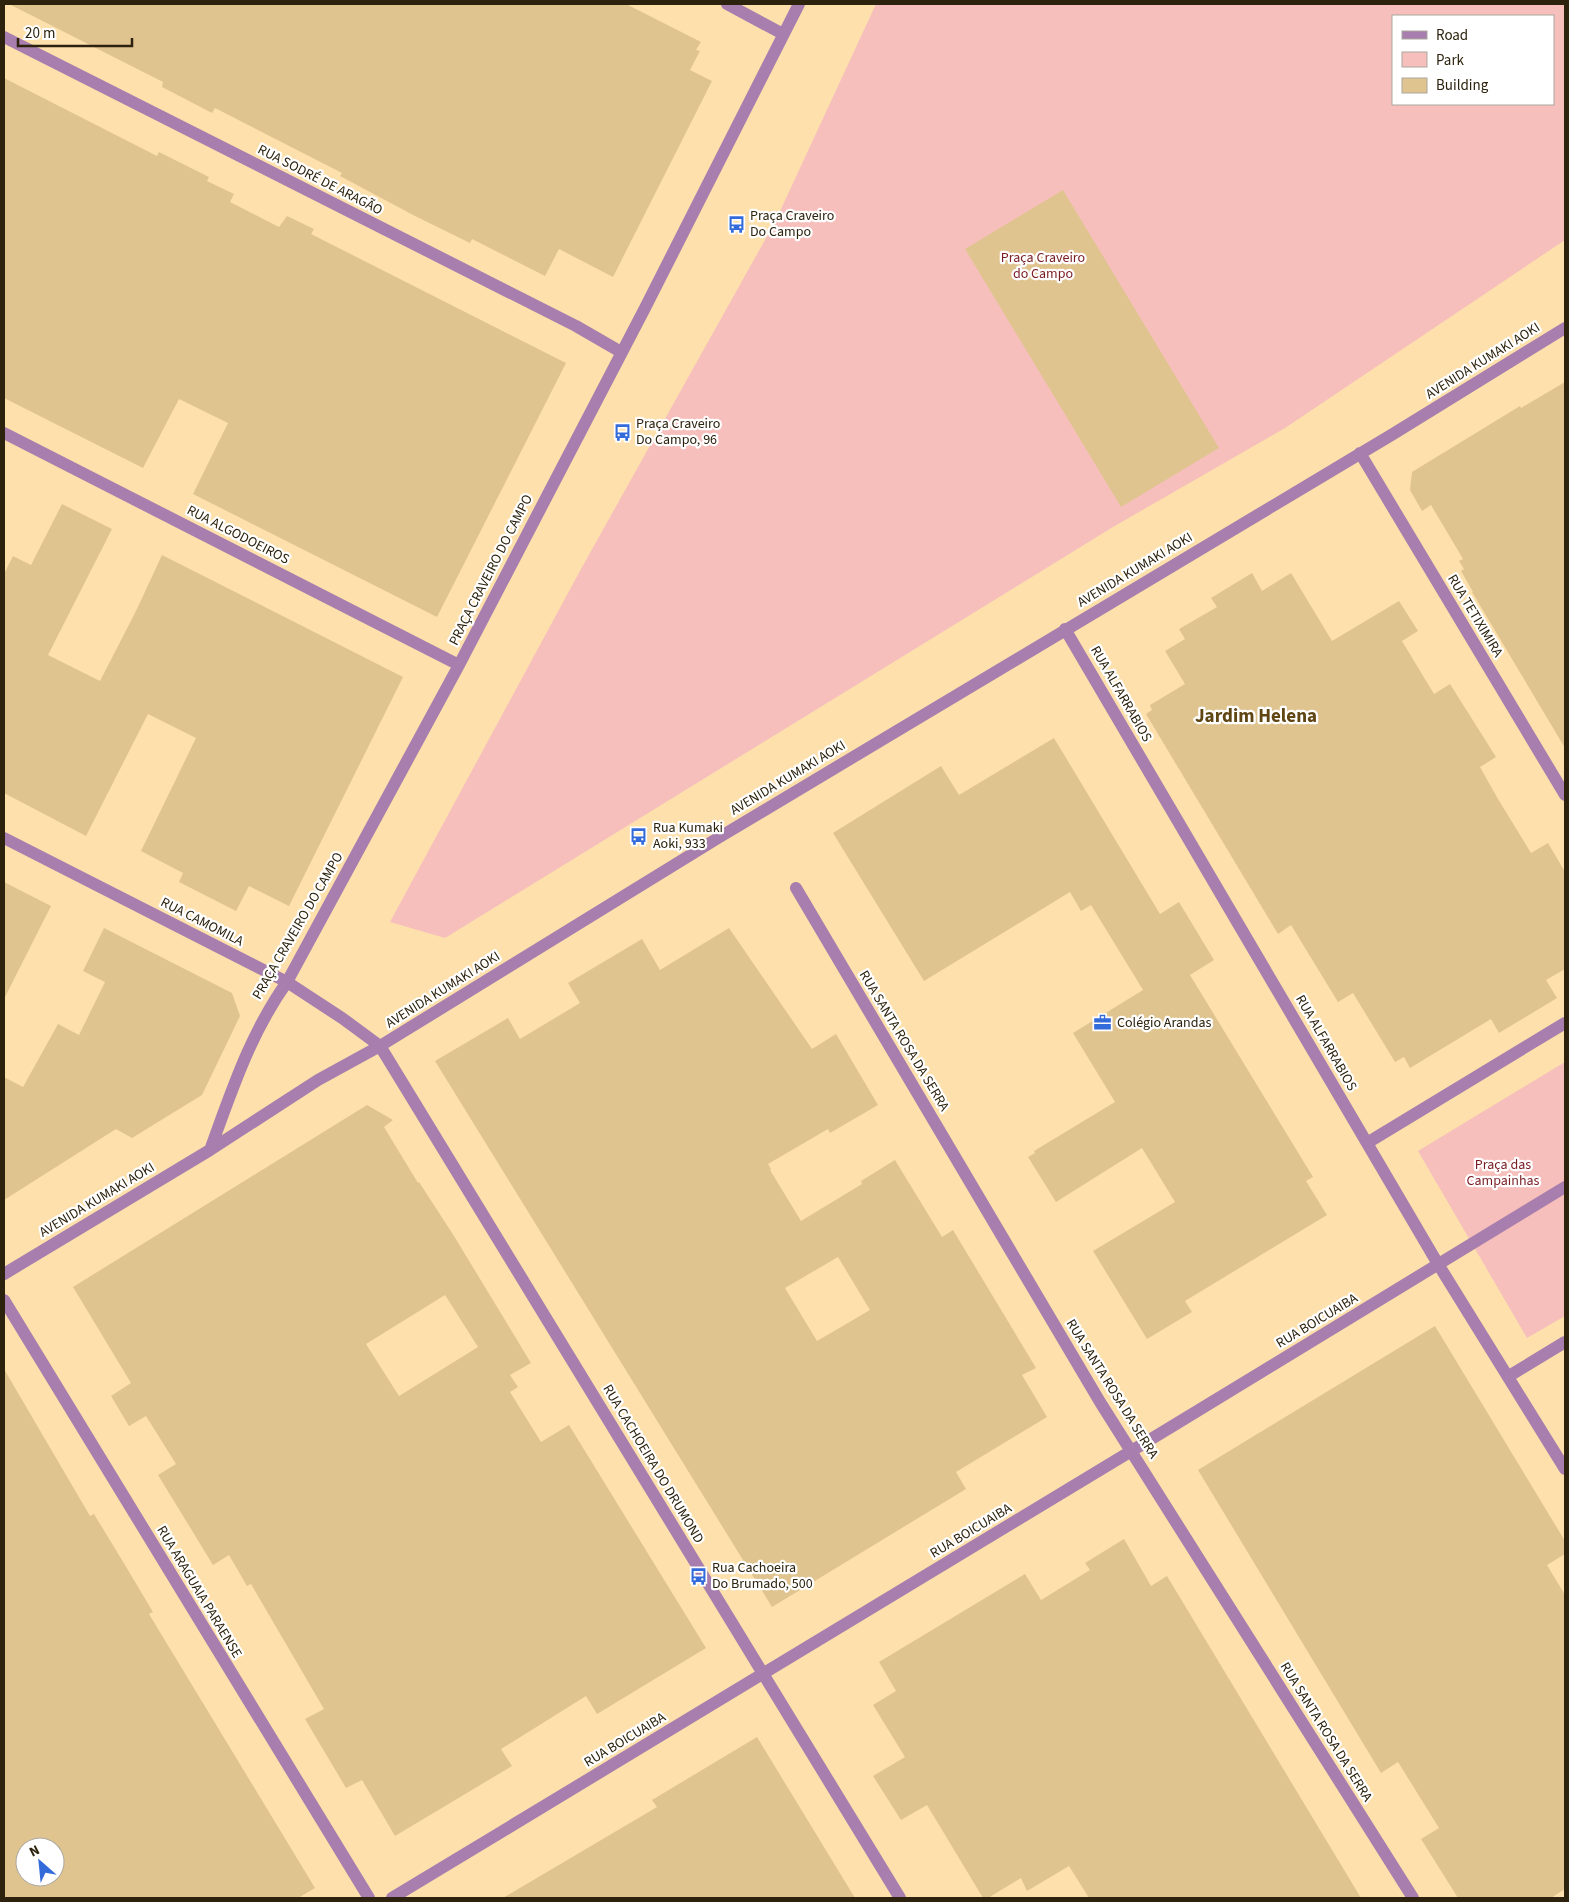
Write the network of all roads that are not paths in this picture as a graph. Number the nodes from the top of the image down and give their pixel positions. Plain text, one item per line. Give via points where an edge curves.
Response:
1 (727, 4) edge
2 (799, 4) edge
3 (783, 34) junction
4 (4, 37) edge
5 (1565, 328) edge
6 (622, 352) junction
7 (4, 433) edge
8 (1360, 453) junction
9 (1065, 629) junction
10 (459, 665) junction
11 (1565, 794) edge
12 (4, 838) edge
13 (796, 888) dead end
14 (287, 982) junction
15 (1565, 1023) edge
16 (380, 1046) junction
17 (1367, 1143) junction
18 (210, 1150) junction
19 (1565, 1186) edge
20 (1438, 1264) junction
21 (4, 1274) edge
22 (4, 1300) edge
23 (1565, 1342) edge
24 (1509, 1376) junction
25 (1131, 1450) junction
26 (1565, 1469) edge
27 (763, 1674) junction
28 (369, 1898) edge
29 (392, 1898) edge
30 (900, 1898) edge
31 (1413, 1898) edge

1 - 3 street
2 - 3 street, PRAÇA CRAVEIRO DO CAMPO
3 - 6 street, PRAÇA CRAVEIRO DO CAMPO
4 - 6 street, RUA SODRÉ DE ARAGÃO
5 - 8 street, AVENIDA KUMAKI AOKI
6 - 10 street, PRAÇA CRAVEIRO DO CAMPO
7 - 10 street, RUA ALGODOEIROS
8 - 9 street, AVENIDA KUMAKI AOKI
8 - 11 street, RUA TETIXIMIRA
9 - 16 street, AVENIDA KUMAKI AOKI
9 - 17 street, RUA ALFARRABIOS
10 - 14 street, PRAÇA CRAVEIRO DO CAMPO
12 - 14 street, RUA CAMOMILA
13 - 25 street, RUA SANTA ROSA DA SERRA
14 - 16 street, RUA CAMOMILA
14 - 18 street, PRAÇA CRAVEIRO DO CAMPO via 256,1032
15 - 17 street
16 - 18 street, AVENIDA KUMAKI AOKI via 318,1080
16 - 27 street, RUA CACHOEIRA DO DRUMOND
17 - 20 street, RUA ALFARRABIOS
18 - 21 street, AVENIDA KUMAKI AOKI
19 - 20 street, RUA BOICUAIBA
20 - 24 street, RUA ALFARRABIOS
20 - 25 street, RUA BOICUAIBA
22 - 28 street, RUA ARAGUAIA PARAENSE
23 - 24 street
24 - 26 street, RUA ALFARRABIOS
25 - 27 street, RUA BOICUAIBA
25 - 31 street, RUA SANTA ROSA DA SERRA
27 - 29 street, RUA BOICUAIBA
27 - 30 street, RUA CACHOEIRA DO DRUMOND

